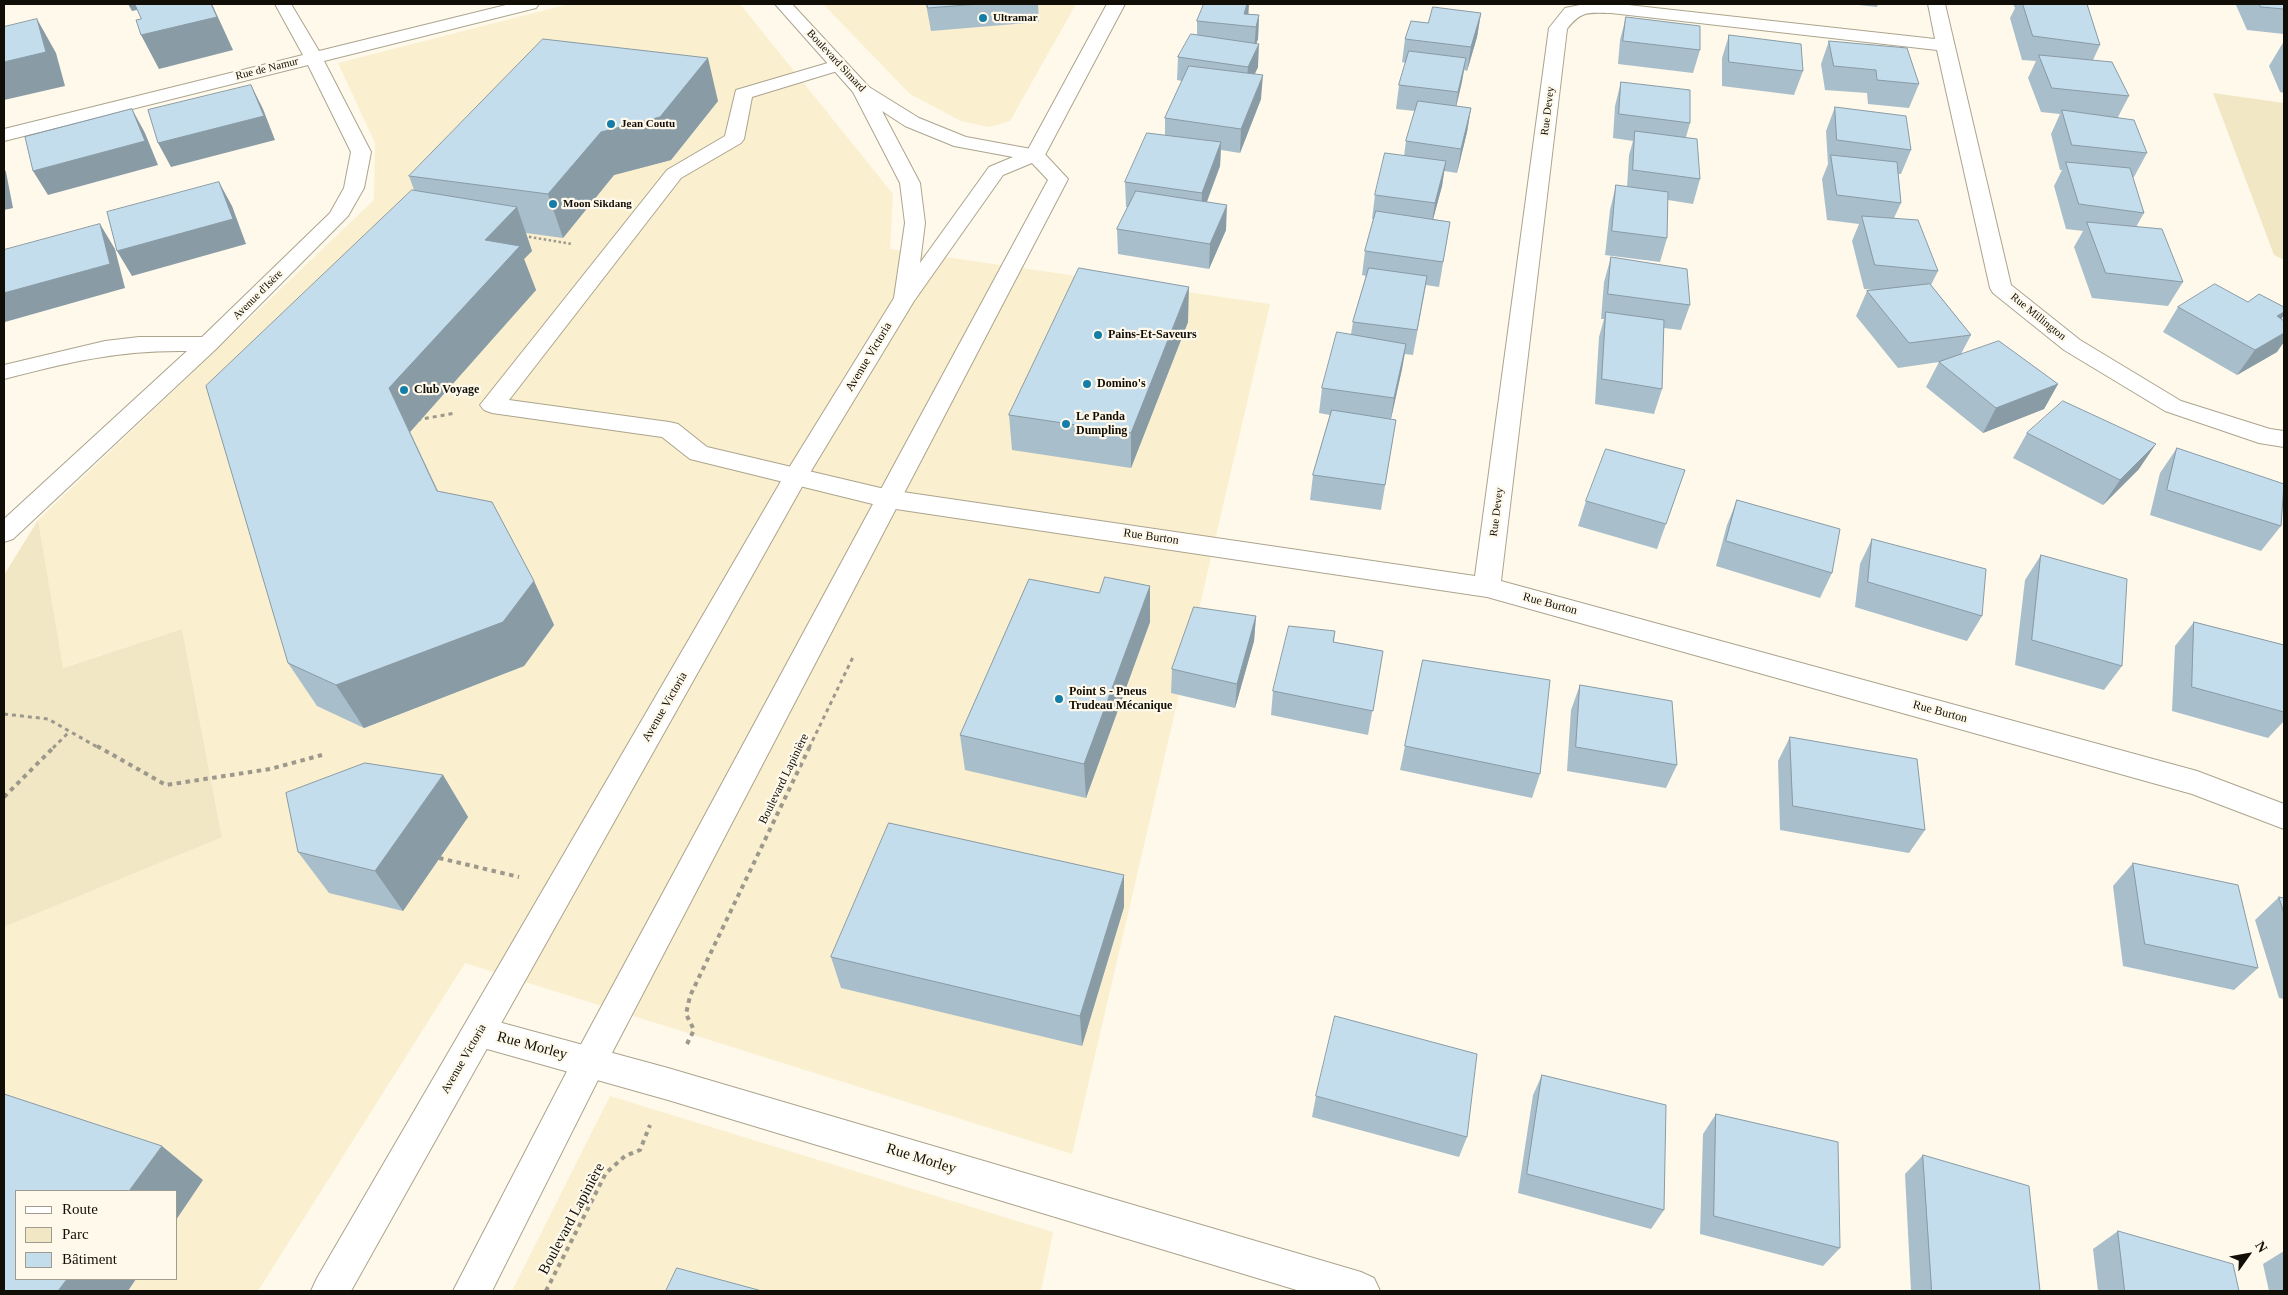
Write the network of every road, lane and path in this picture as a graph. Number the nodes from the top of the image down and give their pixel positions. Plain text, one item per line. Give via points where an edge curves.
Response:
1 (283, 4) edge
2 (530, 4) edge
3 (783, 4) edge
4 (1116, 4) edge
5 (1937, 4) edge
6 (1945, 46) junction
7 (314, 58) junction
8 (838, 65) junction
9 (862, 91) junction
10 (4, 135) edge
11 (1036, 155) junction
12 (518, 235) dead end
13 (613, 251) junction
14 (904, 300) junction
15 (208, 344) junction
16 (4, 372) edge
17 (492, 405) junction
18 (410, 419) dead end
19 (2284, 439) edge
20 (796, 476) junction
21 (889, 499) junction
22 (4, 534) edge
23 (1487, 587) junction
24 (855, 653) dead end
25 (4, 714) edge
26 (70, 731) junction
27 (322, 755) dead end
28 (4, 797) edge
29 (2284, 817) edge
30 (439, 858) dead end
31 (562, 888) junction
32 (480, 1032) junction
33 (690, 1036) dead end
34 (590, 1061) junction
35 (642, 1143) dead end
36 (330, 1291) edge
37 (472, 1291) edge
38 (546, 1291) edge
39 (1360, 1291) edge

1 - 7 street, Avenue d'Isère
2 - 7 street, Rue de Namur
3 - 8 street, Boulevard Simard
4 - 11 street
5 - 6 street, Rue Millington
6 - 19 street, Rue Millington via 2001,288 2072,345 2173,406 2268,437
6 - 23 street, Rue Devey via 1611,8 1571,12 1558,28
7 - 10 street, Rue de Namur
7 - 15 street, Avenue d'Isère via 361,152 354,188 338,216
8 - 9 street, Boulevard Simard
8 - 13 street via 742,94 734,139 674,174
9 - 11 street, Boulevard Simard via 912,122 961,142
9 - 14 street via 910,183 915,223
11 - 14 street, Avenue Victoria via 996,171
11 - 21 street via 1058,179
12 - 13 path
13 - 17 street
14 - 20 street, Avenue Victoria
15 - 16 street via 140,344 100,348
15 - 22 street, Avenue d'Isère
17 - 18 path via 420,421
17 - 20 street, Rue Burton via 669,430 699,454
20 - 21 street, Rue Burton
20 - 31 street, Avenue Victoria
21 - 23 street, Rue Burton
21 - 34 street
23 - 29 street, Rue Burton via 2197,783
24 - 33 path, Boulevard Lapinière via 690,996 685,1012 686,1022 694,1030
25 - 26 path via 48,719
26 - 27 path via 166,786 270,769
26 - 28 path
30 - 31 path
31 - 32 street, Avenue Victoria
32 - 34 street, Rue Morley
32 - 36 street, Avenue Victoria
34 - 37 street
34 - 39 street, Rue Morley
35 - 38 path, Boulevard Lapinière via 640,1150 625,1156 606,1173

